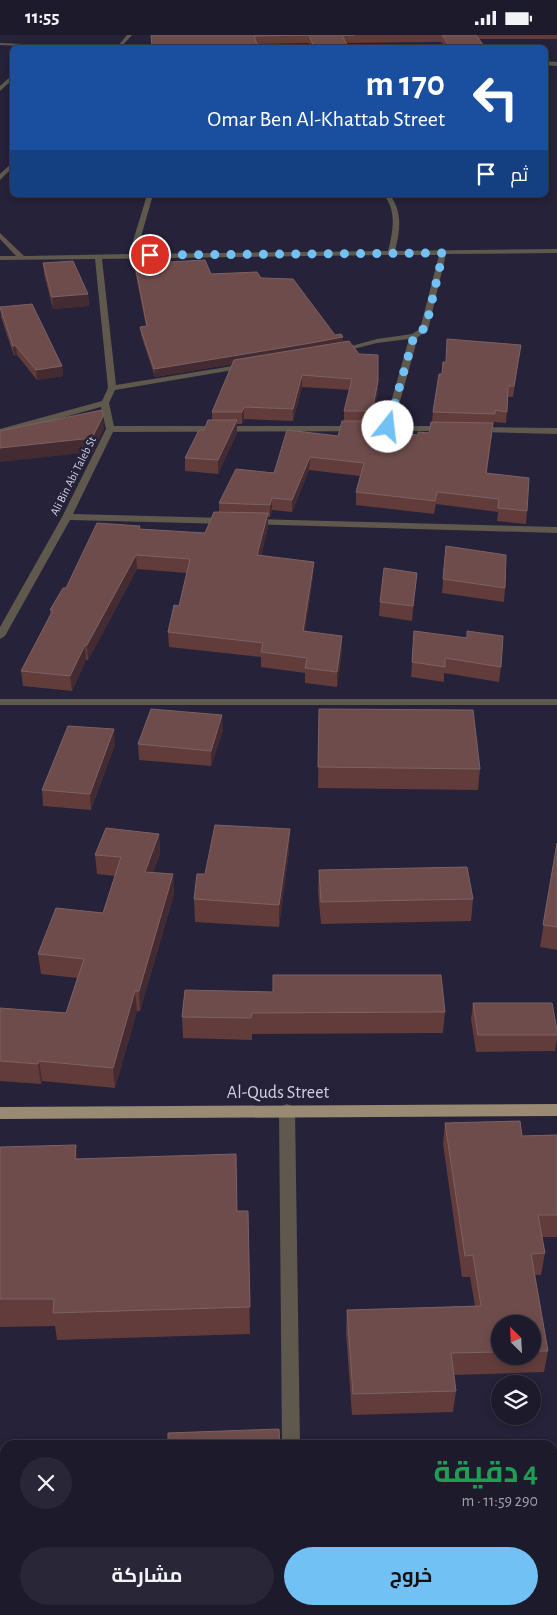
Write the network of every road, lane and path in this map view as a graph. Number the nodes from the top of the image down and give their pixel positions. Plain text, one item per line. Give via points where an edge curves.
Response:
1 (130, 35) edge
2 (0, 45) edge
3 (45, 45) edge
4 (121, 45) edge
5 (10, 79) edge
6 (0, 89) edge
7 (10, 167) edge
8 (0, 178) edge
9 (149, 197) edge
10 (390, 197) edge
11 (0, 235) edge
12 (557, 251) edge
13 (443, 253) junction
14 (391, 254) junction
15 (132, 255) junction
16 (98, 256) junction
17 (0, 258) edge
18 (22, 258) junction
19 (414, 336) junction
20 (328, 352) edge
21 (250, 365) edge
22 (112, 388) junction
23 (105, 403) junction
24 (388, 427) junction
25 (110, 429) junction
26 (456, 429) edge
27 (466, 429) edge
28 (557, 431) edge
29 (0, 432) edge
30 (67, 517) junction
31 (557, 530) edge
32 (0, 636) edge
33 (0, 702) edge
34 (557, 702) edge
35 (557, 1110) edge
36 (287, 1111) junction
37 (0, 1113) edge
38 (291, 1440) edge

1 - 4 street
2 - 3 street
5 - 6 street
7 - 8 street
9 - 15 street
10 - 14 street via 398,216
11 - 18 street
12 - 13 street
13 - 14 street
13 - 19 street via 426,327
14 - 15 street
15 - 16 street
16 - 18 street
16 - 22 street
17 - 18 street
19 - 20 street
19 - 24 street
21 - 22 street
22 - 23 street
23 - 25 street, Ali Bin Abi Taleb St
23 - 29 street
24 - 25 street
24 - 26 street
25 - 30 street, Ali Bin Abi Taleb St
27 - 28 street
30 - 31 street
30 - 32 street, Ali Bin Abi Taleb St
33 - 34 street
35 - 36 main road, Al-Quds Street
36 - 37 main road, Al-Quds Street
36 - 38 street

